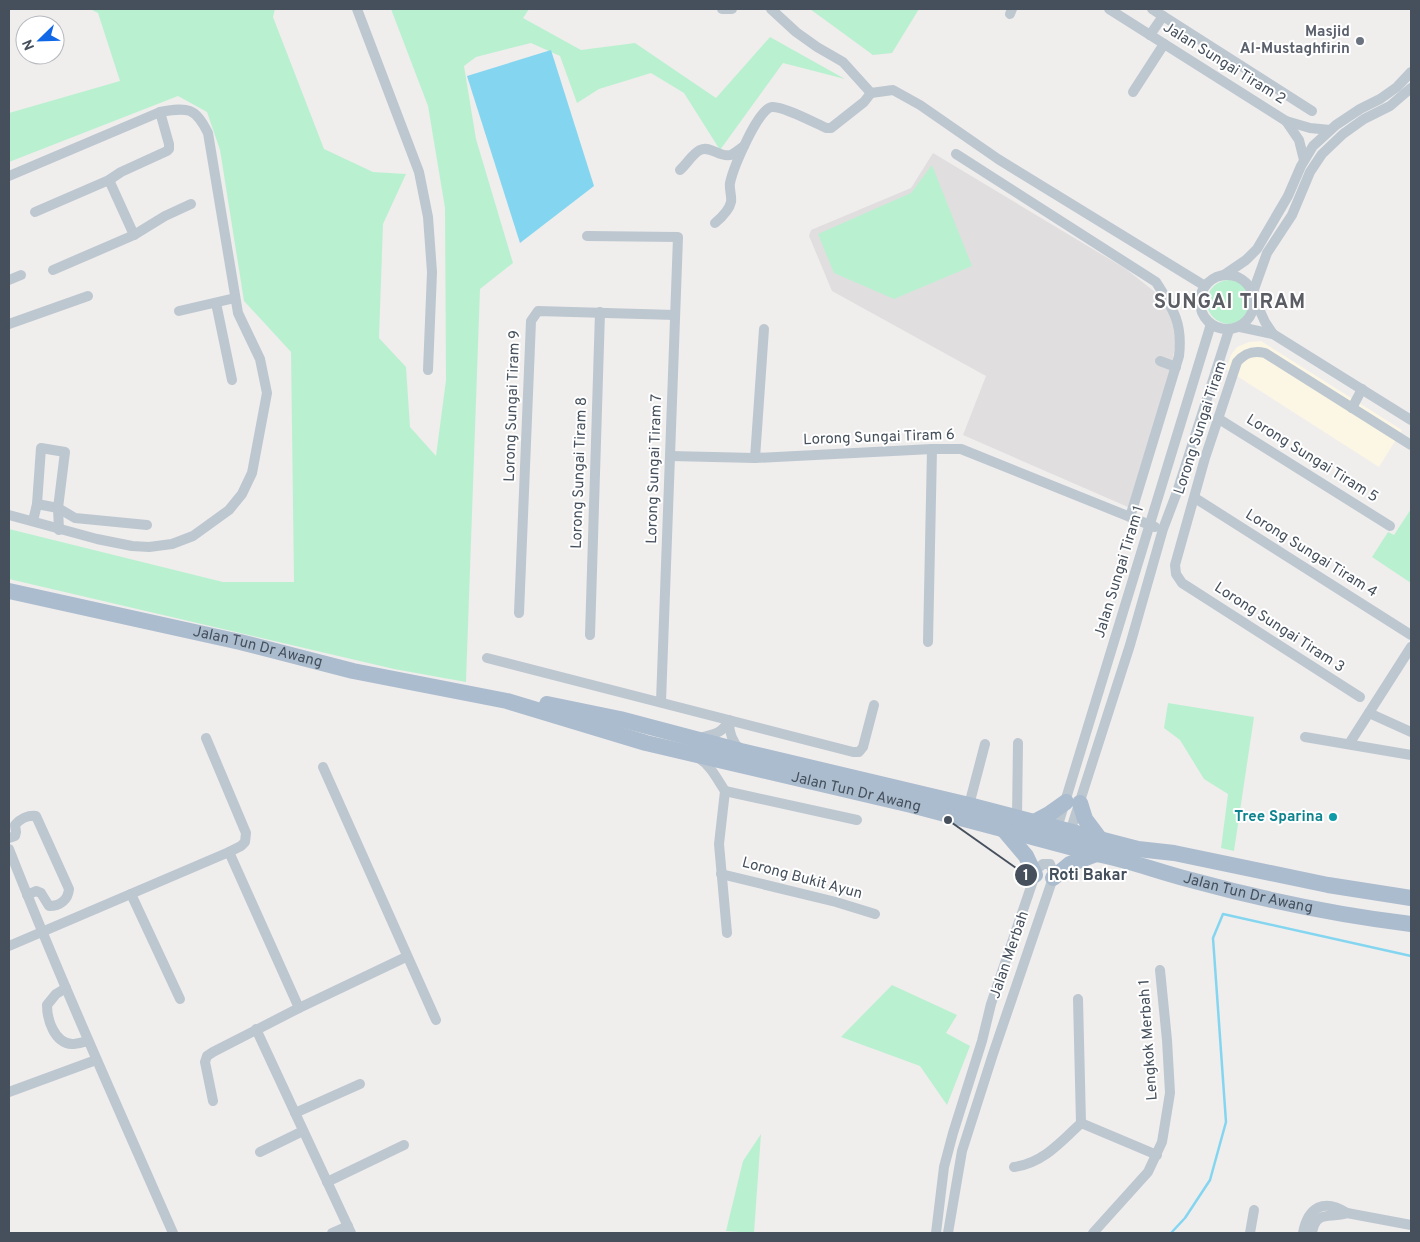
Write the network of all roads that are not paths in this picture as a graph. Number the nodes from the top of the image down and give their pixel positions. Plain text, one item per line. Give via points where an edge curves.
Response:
1 (357, 9) edge
2 (722, 9) edge
3 (732, 9) edge
4 (770, 9) edge
5 (1109, 9) edge
6 (1152, 9) edge
7 (1163, 16) junction
8 (1150, 35) junction
9 (1164, 44) junction
10 (1411, 72) edge
11 (1411, 88) edge
12 (1133, 92) dead end
13 (871, 93) junction
14 (1312, 111) dead end
15 (160, 112) junction
16 (1286, 121) junction
17 (1330, 130) junction
18 (745, 145) junction
19 (956, 154) dead end
20 (1304, 160) junction
21 (680, 170) dead end
22 (9, 176) edge
23 (109, 180) junction
24 (190, 204) dead end
25 (35, 212) dead end
26 (715, 223) dead end
27 (134, 235) junction
28 (587, 236) dead end
29 (53, 270) dead end
30 (21, 275) dead end
31 (1224, 275) junction
32 (9, 280) edge
33 (1205, 286) junction
34 (1254, 295) junction
35 (88, 296) dead end
36 (236, 298) junction
37 (216, 303) junction
38 (179, 311) dead end
39 (600, 312) junction
40 (675, 315) junction
41 (9, 324) edge
42 (1212, 324) junction
43 (1234, 328) junction
44 (764, 329) dead end
45 (1273, 334) junction
46 (1160, 361) dead end
47 (1176, 367) junction
48 (428, 370) dead end
49 (232, 380) dead end
50 (1362, 389) junction
51 (1352, 408) junction
52 (1219, 419) junction
53 (1411, 420) edge
54 (1411, 445) edge
55 (932, 449) junction
56 (670, 456) junction
57 (755, 458) junction
58 (1195, 498) junction
59 (36, 504) junction
60 (58, 508) junction
61 (9, 515) edge
62 (1130, 517) junction
63 (33, 521) junction
64 (147, 525) dead end
65 (1150, 526) junction
66 (1390, 526) dead end
67 (59, 530) junction
68 (1163, 530) junction
69 (1182, 584) joint
70 (9, 591) edge
71 (519, 613) dead end
72 (590, 635) dead end
73 (1411, 635) edge
74 (928, 642) dead end
75 (1411, 646) edge
76 (487, 658) dead end
77 (1360, 697) dead end
78 (507, 702) junction
79 (661, 702) junction
80 (874, 705) dead end
81 (1369, 713) junction
82 (729, 720) junction
83 (1411, 732) edge
84 (1305, 737) dead end
85 (206, 738) dead end
86 (698, 738) junction
87 (1018, 743) dead end
88 (985, 744) dead end
89 (1349, 744) junction
90 (1411, 755) edge
91 (696, 756) junction
92 (739, 758) junction
93 (323, 767) dead end
94 (723, 787) junction
95 (1073, 803) junction
96 (969, 805) junction
97 (1017, 817) junction
98 (857, 820) dead end
99 (1034, 822) junction
100 (1004, 830) junction
101 (1064, 830) junction
102 (9, 838) edge
103 (1098, 847) junction
104 (9, 849) edge
105 (229, 852) junction
106 (721, 874) junction
107 (1035, 874) junction
108 (1053, 878) junction
109 (1328, 884) junction
110 (1382, 893) junction
111 (131, 894) junction
112 (27, 895) junction
113 (1411, 898) edge
114 (1324, 912) junction
115 (875, 914) dead end
116 (1376, 920) junction
117 (1411, 924) edge
118 (41, 932) junction
119 (727, 933) dead end
120 (9, 946) edge
121 (406, 957) junction
122 (1160, 970) dead end
123 (66, 988) junction
124 (1078, 999) dead end
125 (180, 1000) dead end
126 (299, 1008) junction
127 (436, 1020) dead end
128 (256, 1029) junction
129 (88, 1041) junction
130 (96, 1060) junction
131 (360, 1084) dead end
132 (9, 1092) edge
133 (213, 1102) dead end
134 (295, 1113) junction
135 (1081, 1123) junction
136 (303, 1131) junction
137 (404, 1145) dead end
138 (260, 1152) dead end
139 (1157, 1155) junction
140 (1014, 1167) dead end
141 (327, 1182) junction
142 (1254, 1210) dead end
143 (1346, 1213) junction
144 (1411, 1225) edge
145 (350, 1230) edge
146 (173, 1233) edge
147 (332, 1233) edge
148 (936, 1233) edge
149 (948, 1233) edge
150 (1093, 1233) edge
151 (1250, 1233) edge
152 (1303, 1233) edge
153 (1312, 1233) edge

1 - 48 street via 411,148 428,217 432,272
2 - 3 street
4 - 13 street via 796,32 842,62
5 - 8 street, Jalan Sungai Tiram 2
6 - 7 street
7 - 8 street
7 - 14 street
8 - 9 street, Jalan Sungai Tiram 2
9 - 12 street
9 - 16 street, Jalan Sungai Tiram 2
10 - 17 street via 1397,87
11 - 34 street via 1390,106 1343,134 1322,154 1310,172 1292,215 1267,253
13 - 18 street via 831,128 780,107 771,107 759,117
13 - 33 street via 893,90 920,105 998,159
15 - 22 street
15 - 23 street via 169,149
15 - 36 street via 180,108 193,112 202,120 208,133
16 - 17 street
16 - 20 street, Jalan Sungai Tiram 2 via 1299,140
17 - 20 street
18 - 21 street via 727,155 702,149
18 - 26 street via 730,182 731,202
19 - 47 street via 1156,282 1173,309 1179,327
20 - 31 street via 1288,196 1257,249
23 - 25 street
23 - 27 street
24 - 27 street
27 - 29 street
28 - 40 street, Lorong Sungai Tiram 7 via 678,237
30 - 32 street
31 - 33 street
31 - 34 street via 1241,278
33 - 42 street via 1200,302 1202,311
34 - 43 street via 1252,315 1247,322
34 - 45 street
35 - 41 street
36 - 37 street
36 - 67 street via 241,321 260,359 267,393 252,473 242,494 229,510 209,525 172,544 132,546
37 - 38 street
37 - 49 street
39 - 40 street, Lorong Sungai Tiram 9
39 - 71 street, Lorong Sungai Tiram 9 via 538,311 531,321
39 - 72 street, Lorong Sungai Tiram 8
40 - 56 street, Lorong Sungai Tiram 7
42 - 43 street via 1223,329
42 - 65 street, Jalan Sungai Tiram 1
43 - 45 street
43 - 68 street, Jalan Sungai Tiram 1
44 - 57 street
45 - 50 street
46 - 47 street
47 - 62 street
50 - 51 street
50 - 53 street
51 - 52 street, Lorong Sungai Tiram via 1258,351 1244,355 1237,362
51 - 54 street, Lorong Sungai Tiram
52 - 58 street, Lorong Sungai Tiram
52 - 66 street, Lorong Sungai Tiram 5
55 - 57 street, Lorong Sungai Tiram 6
55 - 62 street, Lorong Sungai Tiram 6 via 961,449
55 - 74 street
56 - 57 street, Lorong Sungai Tiram 6
56 - 79 street, Lorong Sungai Tiram 7
58 - 69 street, Lorong Sungai Tiram via 1175,565
58 - 73 street, Lorong Sungai Tiram 4
59 - 60 street
59 - 60 street via 41,448 65,452
59 - 63 street
60 - 64 street via 75,518
60 - 67 street
61 - 63 street
62 - 65 street, Lorong Sungai Tiram 6
63 - 67 street
65 - 68 street, Lorong Sungai Tiram 6
65 - 95 street, Jalan Sungai Tiram 1
68 - 95 street, Jalan Sungai Tiram 1 via 1130,645
69 - 77 street, Lorong Sungai Tiram 3
70 - 78 main road, Jalan Tun Dr Awang
75 - 81 street
76 - 79 street
78 - 86 main road, Jalan Tun Dr Awang via 538,703 620,718
78 - 91 main road, Jalan Tun Dr Awang
79 - 82 street
80 - 82 street via 859,752
81 - 83 street
81 - 89 street
82 - 86 street via 724,730
82 - 92 street via 729,730
84 - 89 street
85 - 105 street via 246,833 245,842
86 - 92 main road, Jalan Tun Dr Awang
87 - 97 street
88 - 96 street
89 - 90 street
91 - 92 main road, Jalan Tun Dr Awang
91 - 94 street via 706,762
92 - 94 street via 720,776
92 - 96 main road, Jalan Tun Dr Awang
92 - 100 main road, Jalan Tun Dr Awang
93 - 121 street
94 - 98 street, Jalan Tun Dr Awang
94 - 106 street via 719,844
95 - 99 main road
95 - 101 street, Jalan Sungai Tiram 1
95 - 103 main road via 1085,819
96 - 97 main road, Jalan Tun Dr Awang
97 - 99 main road, Jalan Tun Dr Awang
99 - 101 main road, Jalan Tun Dr Awang
100 - 103 main road, Jalan Tun Dr Awang
100 - 107 main road via 1026,856
101 - 103 main road, Jalan Tun Dr Awang
102 - 112 street via 15,836 15,825 19,820 36,816 69,889 66,899 54,906 49,906 41,893 36,891
103 - 108 main road
103 - 109 main road, Jalan Tun Dr Awang via 1174,853
103 - 114 main road, Jalan Tun Dr Awang via 1124,860 1191,880
104 - 112 street
105 - 111 street
105 - 126 street
106 - 115 street, Lorong Bukit Ayun
106 - 119 street
107 - 108 street via 1038,868 1050,864
107 - 148 street, Jalan Merbah via 991,1004 953,1133 944,1166
108 - 149 street, Jalan Merbah via 962,1151
109 - 110 main road, Jalan Tun Dr Awang
109 - 114 main road via 1338,896 1338,904
110 - 113 main road, Jalan Tun Dr Awang
110 - 116 main road via 1372,898 1368,905
111 - 118 street
111 - 125 street
112 - 118 street
114 - 116 main road, Jalan Tun Dr Awang
116 - 117 main road, Jalan Tun Dr Awang
118 - 120 street
118 - 123 street
121 - 126 street
121 - 127 street
122 - 139 street, Lengkok Merbah 1 via 1170,1093
123 - 129 street
123 - 129 street via 47,1005 52,1028 56,1035 70,1044
124 - 135 street
126 - 128 street
128 - 133 street via 207,1056 205,1062
128 - 134 street
129 - 130 street
130 - 132 street
130 - 146 street
131 - 134 street
134 - 136 street
135 - 139 street
135 - 140 street via 1039,1160
136 - 138 street
136 - 141 street
137 - 141 street
139 - 150 street, Lengkok Merbah 1 via 1148,1172
141 - 145 street
142 - 151 street
143 - 144 street
143 - 152 street via 1330,1206 1318,1207 1307,1218
143 - 153 street via 1322,1216 1316,1221
145 - 147 street

